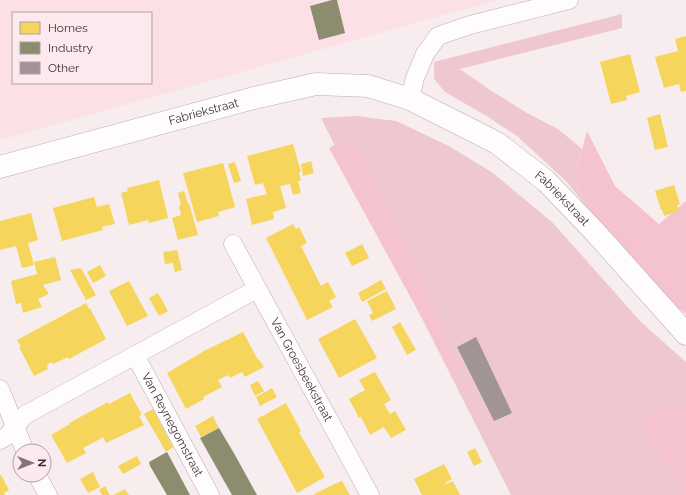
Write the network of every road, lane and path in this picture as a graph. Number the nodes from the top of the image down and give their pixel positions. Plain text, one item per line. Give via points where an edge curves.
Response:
1 (569, 0) edge
2 (410, 99) junction
3 (0, 167) edge
4 (233, 244) dead end
5 (257, 289) junction
6 (686, 334) edge
7 (135, 355) junction
8 (0, 389) edge
9 (16, 425) junction
10 (0, 440) edge
11 (22, 443) edge
12 (41, 483) edge
13 (48, 495) edge
14 (210, 495) edge
15 (370, 495) edge

1 - 2 street via 470,25 438,36 425,54 414,78
2 - 3 main road, Fabriekstraat via 368,86 316,84 254,98
2 - 6 main road, Fabriekstraat via 497,143 546,181
4 - 5 street, Van Groesbeekstraat
5 - 7 street
5 - 15 street, Van Groesbeekstraat
7 - 9 street via 24,415
7 - 14 street, Van Reynegomstraat
8 - 9 street
9 - 10 street
9 - 11 street
12 - 13 street

